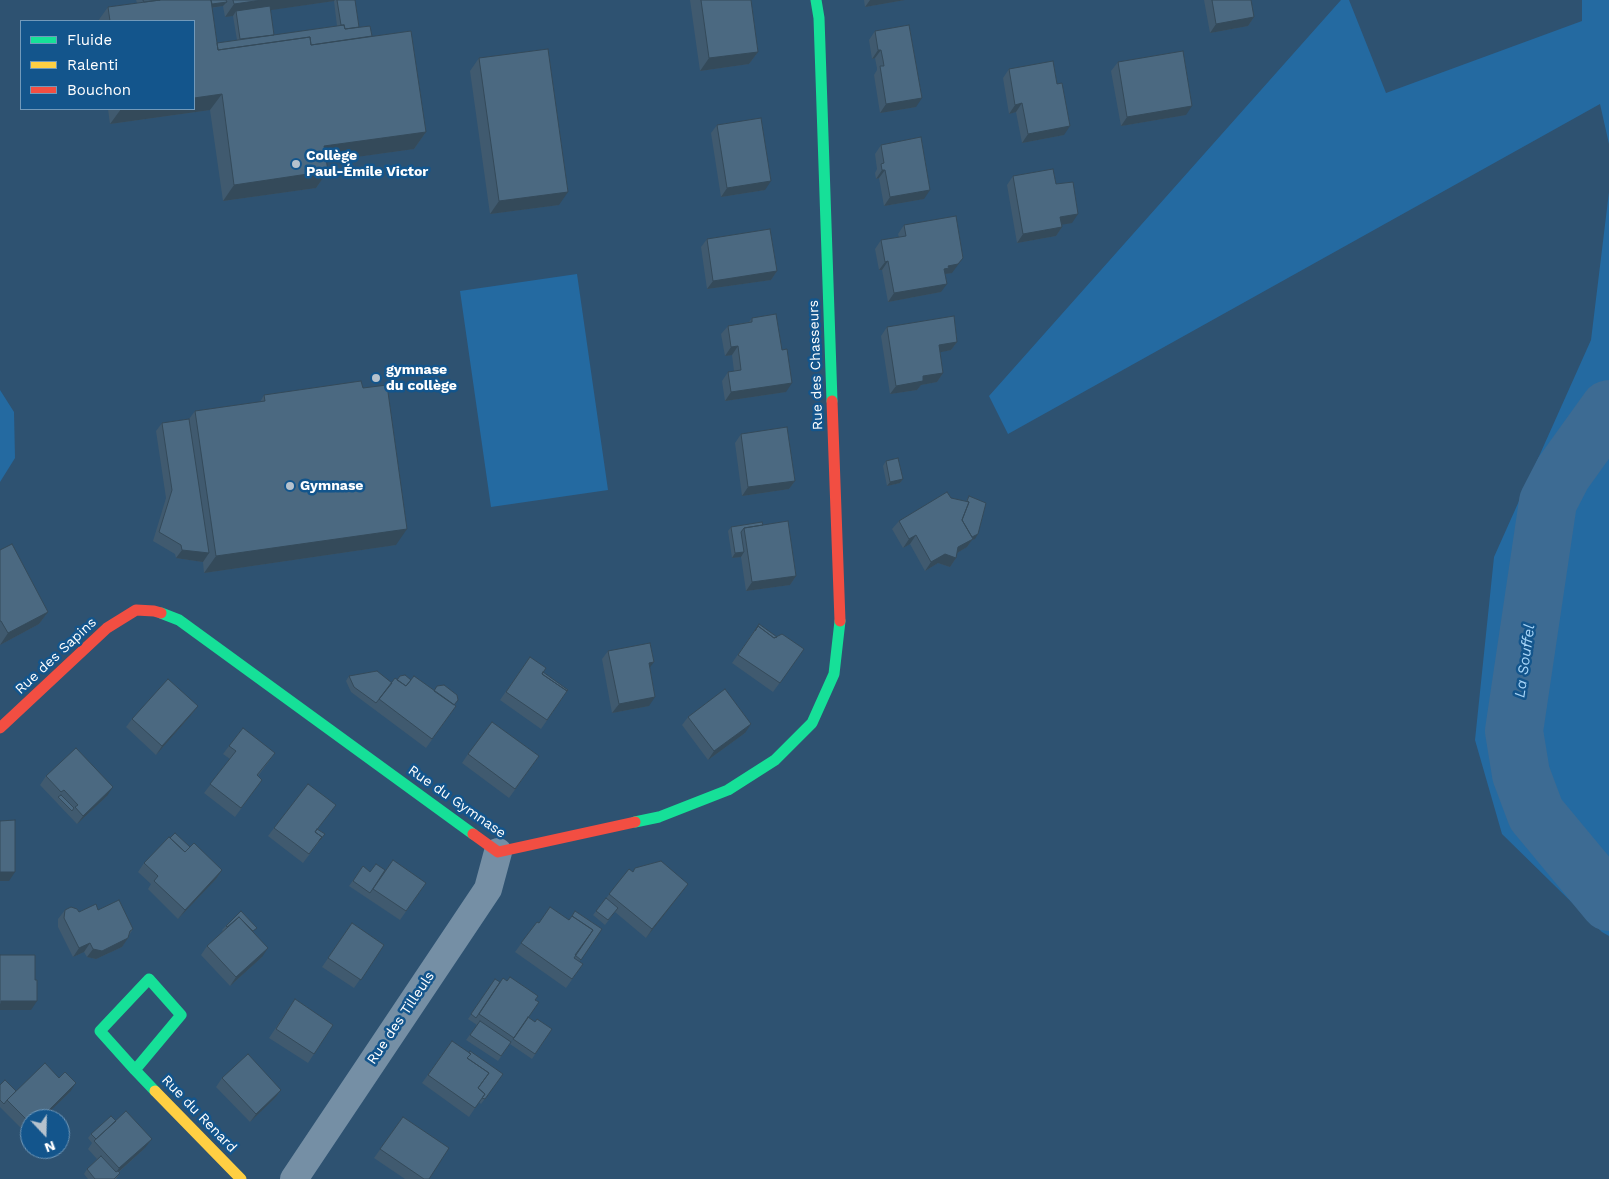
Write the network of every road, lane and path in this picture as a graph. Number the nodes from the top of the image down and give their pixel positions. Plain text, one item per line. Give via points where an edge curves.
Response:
1 (816, 0) edge
2 (136, 610) joint
3 (812, 723) joint
4 (0, 728) edge
5 (498, 852) junction
6 (135, 1070) junction
7 (241, 1179) edge
8 (294, 1179) edge

1 - 3 street, Rue des Chasseurs via 840,618 834,674
2 - 4 street, Rue des Sapins via 107,628
2 - 5 street, Rue du Gymnase via 154,611 179,620
3 - 5 street, Rue du Gymnase via 775,760 728,790 659,817
5 - 8 street, Rue des Tilleuls via 488,889
6 - 6 street, Rue du Renard via 181,1015 149,979 100,1030
6 - 7 street, Rue du Renard

